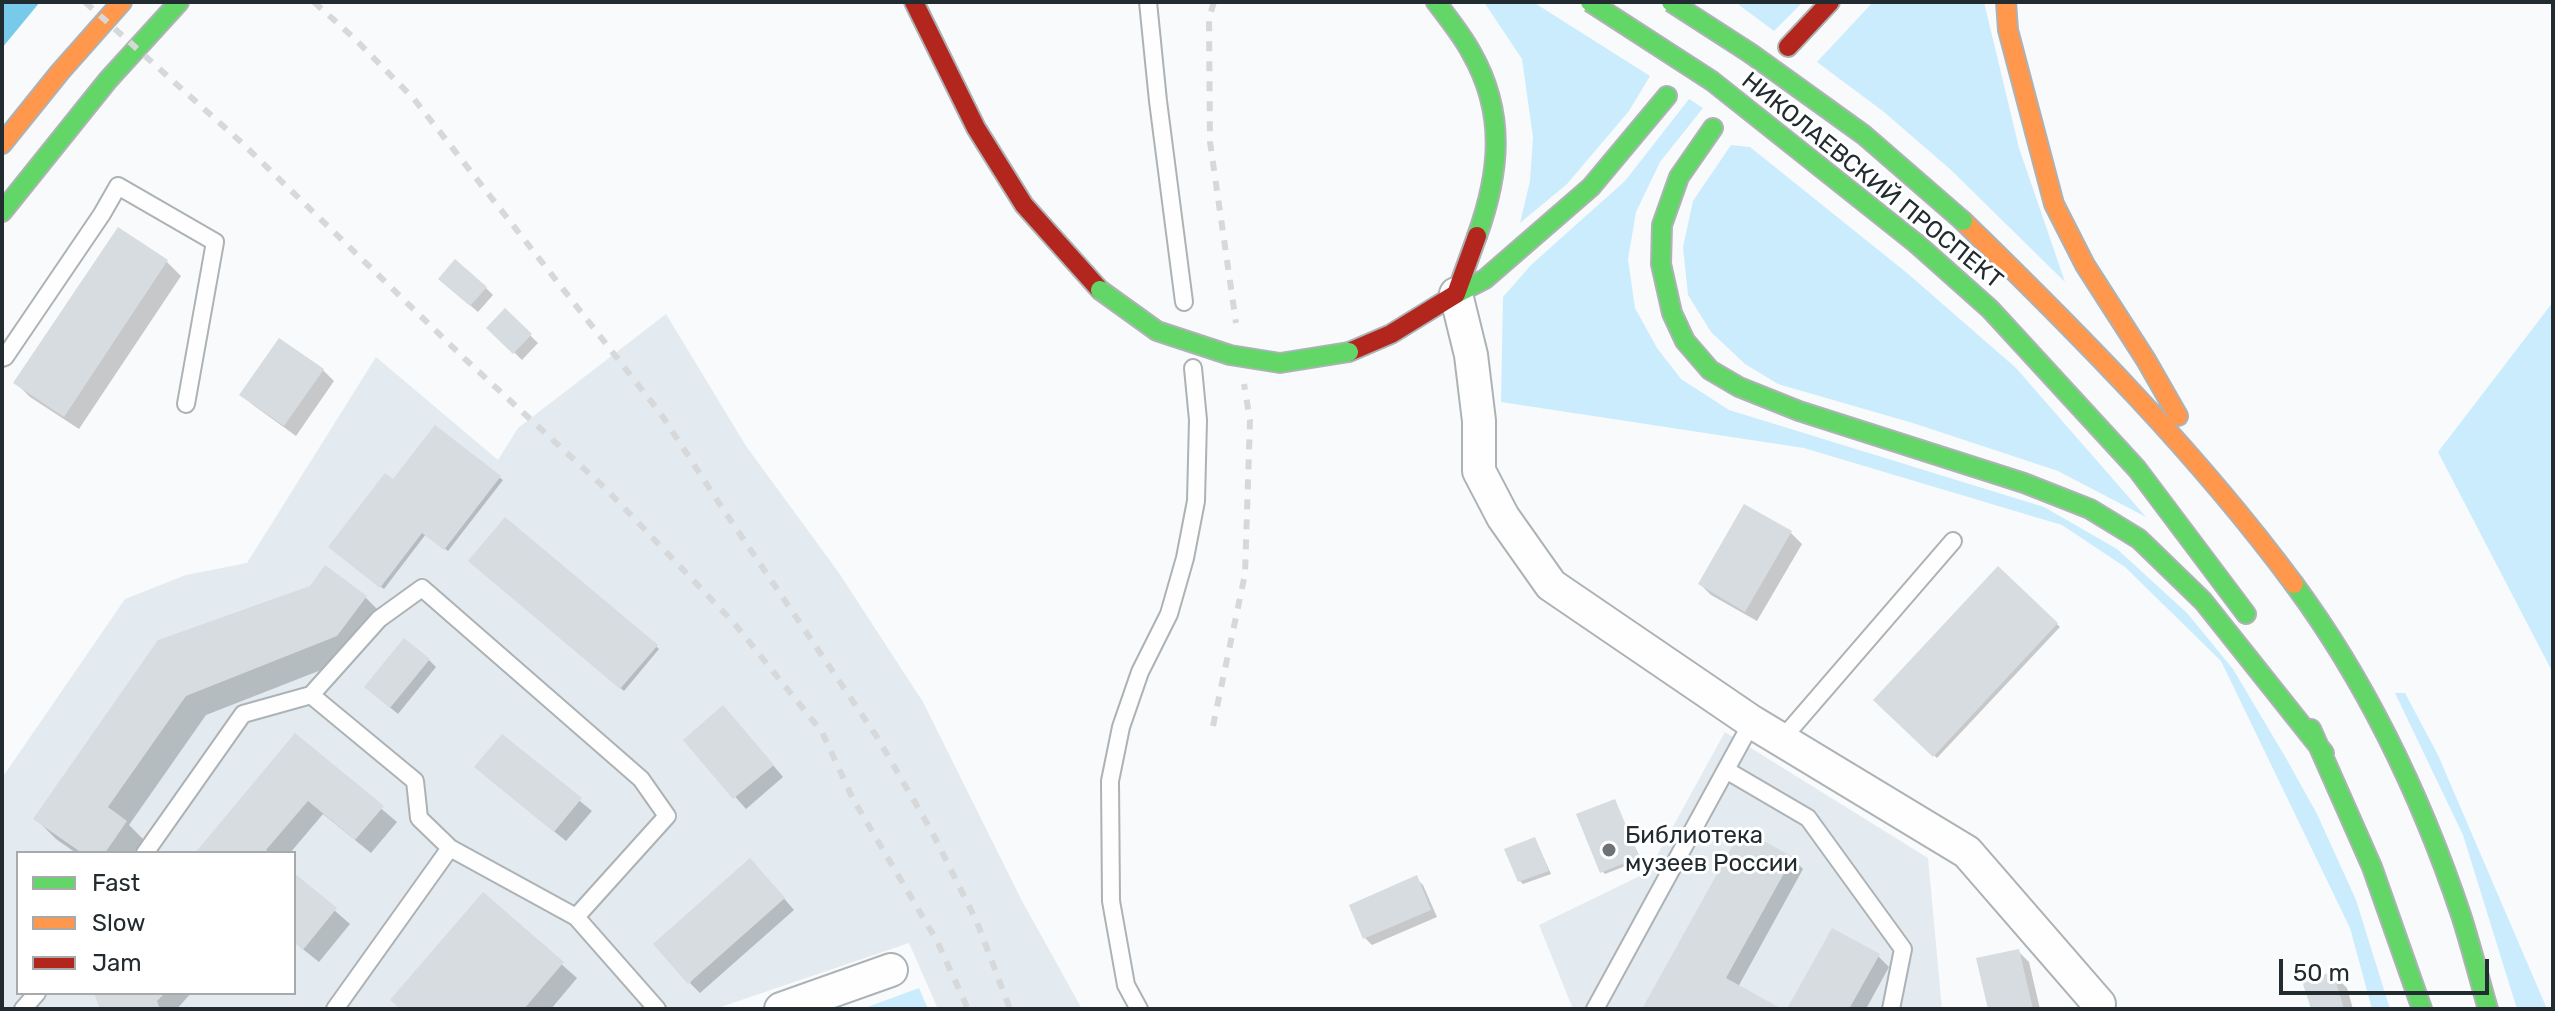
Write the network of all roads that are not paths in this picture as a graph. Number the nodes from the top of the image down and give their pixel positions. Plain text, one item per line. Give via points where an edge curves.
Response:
1 (122, 2) edge
2 (179, 2) edge
3 (914, 2) edge
4 (1148, 2) edge
5 (1436, 2) edge
6 (1590, 2) edge
7 (1671, 2) edge
8 (1830, 2) edge
9 (2006, 2) edge
10 (1788, 47) dead end
11 (1667, 96) dead end
12 (1713, 128) dead end
13 (2, 144) edge
14 (2, 212) edge
15 (1456, 294) junction
16 (1184, 302) dead end
17 (2, 358) edge
18 (1193, 368) dead end
19 (186, 404) dead end
20 (2234, 507) junction
21 (1953, 541) dead end
22 (2256, 628) dead end
23 (2280, 666) dead end
24 (311, 695) junction
25 (1752, 722) junction
26 (1782, 739) junction
27 (2324, 753) junction
28 (1726, 770) junction
29 (450, 848) junction
30 (146, 851) edge
31 (576, 917) junction
32 (891, 970) dead end
33 (2099, 1004) dead end
34 (335, 1009) edge
35 (657, 1009) edge
36 (781, 1009) edge
37 (1139, 1009) edge
38 (1595, 1009) edge
39 (1891, 1009) edge
40 (2422, 1009) edge
41 (2488, 1009) edge

1 - 13 main road
2 - 14 main road via 108,80
3 - 15 main road, bridge via 976,128 1024,205 1100,290 1157,331 1230,355 1280,363 1349,352 1391,334
4 - 16 lane
5 - 15 main road via 1472,53 1495,111 1497,153 1486,210
6 - 22 main road, НИКОЛАЕВСКИЙ ПРОСПЕКТ, bridge via 1712,81 1990,309 2137,469
7 - 20 main road, НИКОЛАЕВСКИЙ ПРОСПЕКТ, bridge via 1864,135 1963,221 2093,350
8 - 10 main road
9 - 20 main road via 2008,30 2054,204 2085,265
11 - 15 main road via 1591,187 1485,279
12 - 27 main road via 1679,177 1662,225 1661,264 1672,313 1685,341 1710,370 1799,411 2037,488 2090,509 2139,539 2203,601
15 - 25 street via 1471,355 1479,471 1503,517 1551,585
17 - 19 lane via 118,186 215,242
18 - 37 lane via 1196,501 1185,558 1169,614 1140,672 1121,727 1110,781 1111,901 1126,985
20 - 41 main road, НИКОЛАЕВСКИЙ ПРОСПЕКТ via 2311,607 2369,705 2458,906
21 - 26 lane
23 - 27 main road
24 - 29 lane via 415,781 419,818
24 - 30 lane via 243,714
24 - 31 lane via 379,619 422,588 641,779 667,816
25 - 26 street
25 - 28 lane
26 - 33 street via 1967,852
27 - 40 main road
28 - 38 lane
28 - 39 lane via 1808,818 1903,949
29 - 31 lane
29 - 34 lane
31 - 35 lane
32 - 36 street

